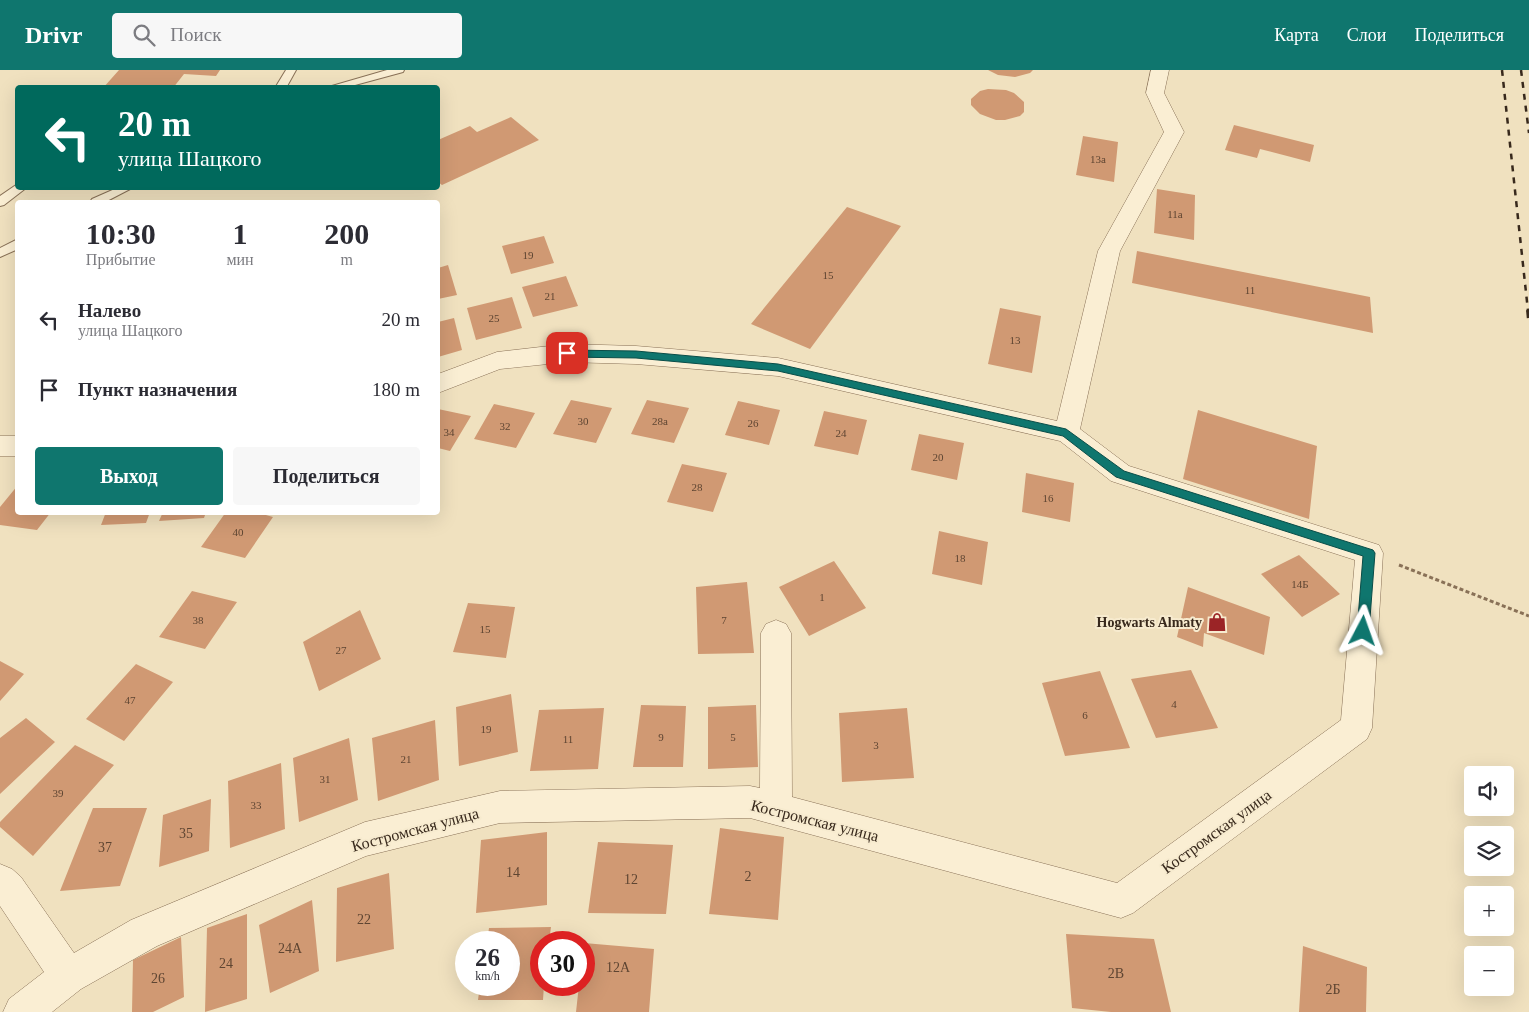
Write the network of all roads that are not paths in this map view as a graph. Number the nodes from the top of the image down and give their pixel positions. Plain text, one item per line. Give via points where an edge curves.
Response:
1 (291, 70) edge
2 (399, 70) edge
3 (1160, 70) edge
4 (282, 85) edge
5 (342, 85) edge
6 (17, 190) edge
7 (122, 190) edge
8 (100, 200) edge
9 (0, 202) edge
10 (15, 245) edge
11 (0, 253) edge
12 (440, 383) edge
13 (1066, 433) junction
14 (0, 446) edge
15 (15, 446) edge
16 (776, 633) dead end
17 (776, 809) junction
18 (0, 881) edge
19 (68, 976) junction
20 (22, 1012) edge

1 - 4 lane
2 - 5 lane
3 - 13 street via 1155,93 1174,132 1109,251
6 - 9 lane
7 - 8 lane
10 - 11 lane
12 - 13 street via 497,361 567,353 636,355 778,367
13 - 17 street, Костромская улица via 1120,474 1369,553 1356,728 1121,901
14 - 15 street
16 - 17 street
17 - 19 street, Костромская улица via 750,802 500,808 365,839 144,933
18 - 19 street via 9,889
19 - 20 street, Костромская улица

